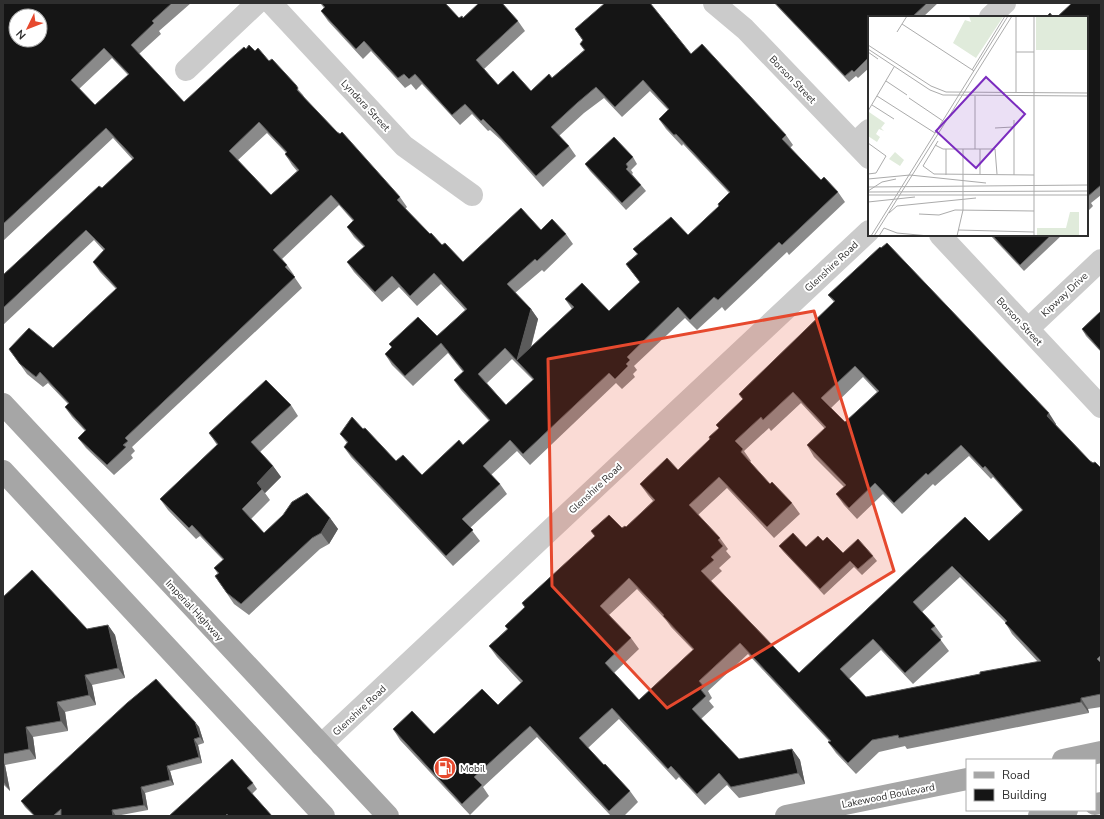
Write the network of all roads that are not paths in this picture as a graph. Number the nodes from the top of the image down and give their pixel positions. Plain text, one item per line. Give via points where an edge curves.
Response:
1 (257, 3) edge
2 (271, 3) edge
3 (714, 3) edge
4 (1005, 3) edge
5 (991, 16) edge
6 (186, 70) dead end
7 (864, 144) edge
8 (472, 195) dead end
9 (868, 232) edge
10 (941, 236) edge
11 (1101, 260) edge
12 (1028, 329) junction
13 (3, 404) edge
14 (1101, 407) edge
15 (3, 471) edge
16 (321, 745) junction
17 (1101, 752) edge
18 (1068, 759) edge
19 (966, 779) edge
20 (1062, 811) edge
21 (324, 816) edge
22 (388, 816) edge
23 (786, 816) edge
24 (1039, 816) edge

1 - 6 street
2 - 8 street, Lyndora Street via 404,146
3 - 7 street, Borson Street via 745,29
4 - 5 street
9 - 16 street, Glenshire Road
10 - 12 street, Borson Street
11 - 12 street, Kipway Drive
12 - 14 street, Borson Street
13 - 16 main road, Imperial Highway
15 - 21 main road
16 - 22 main road, Imperial Highway
17 - 18 main road
19 - 23 main road, Lakewood Boulevard
20 - 24 main road

